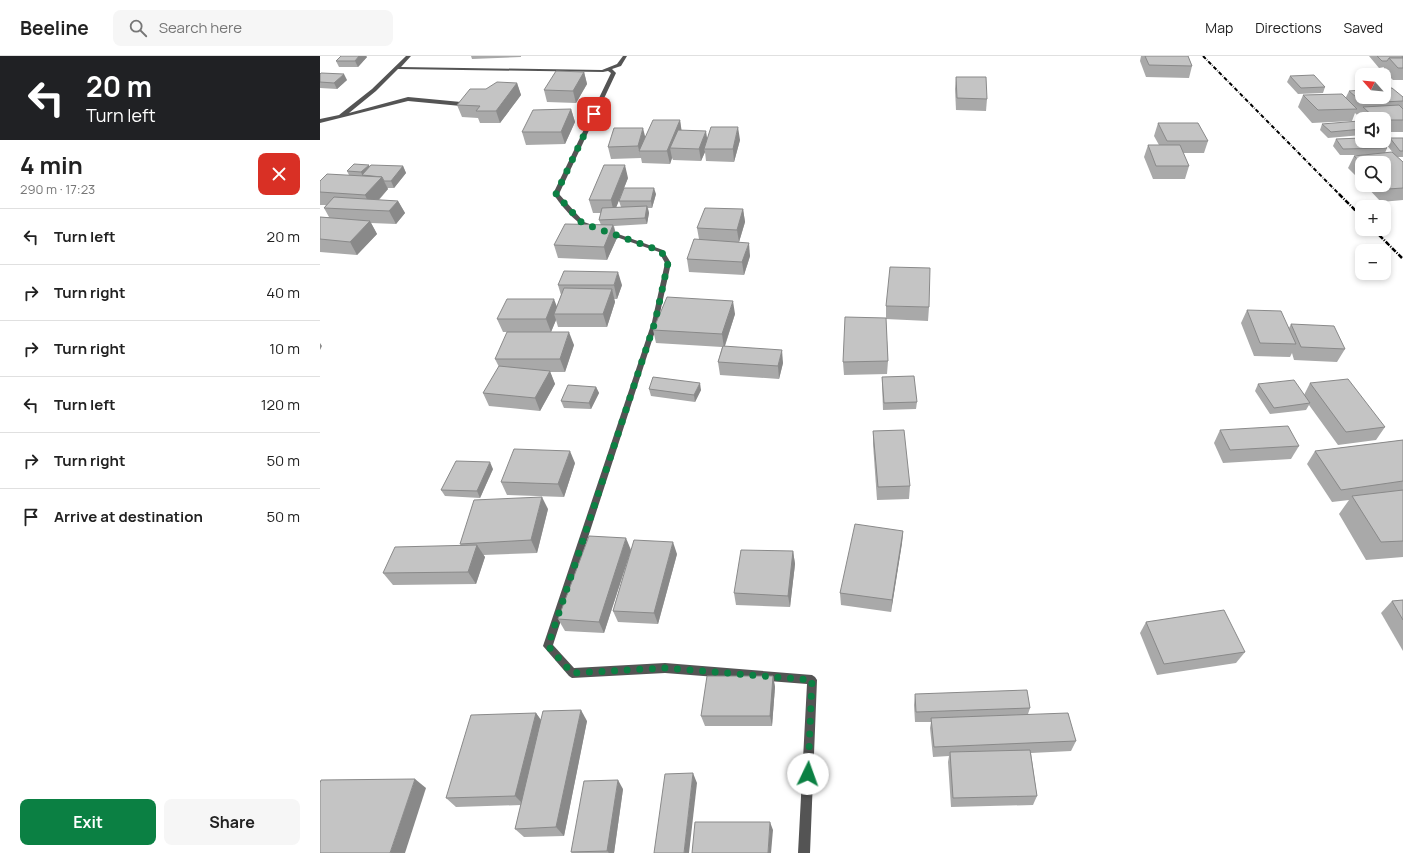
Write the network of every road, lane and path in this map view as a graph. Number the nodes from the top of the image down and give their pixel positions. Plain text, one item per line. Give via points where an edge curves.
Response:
1 (409, 56) edge
2 (625, 56) edge
3 (397, 68) junction
4 (609, 69) junction
5 (461, 104) edge
6 (341, 116) junction
7 (320, 121) edge
8 (804, 853) edge

1 - 3 street
2 - 4 street via 619,65
3 - 4 street via 603,71
3 - 6 street
4 - 8 street via 614,73 556,194 582,223 661,251 668,263 655,322 548,646 572,673 665,668 812,680
5 - 6 street via 408,99
6 - 7 street

